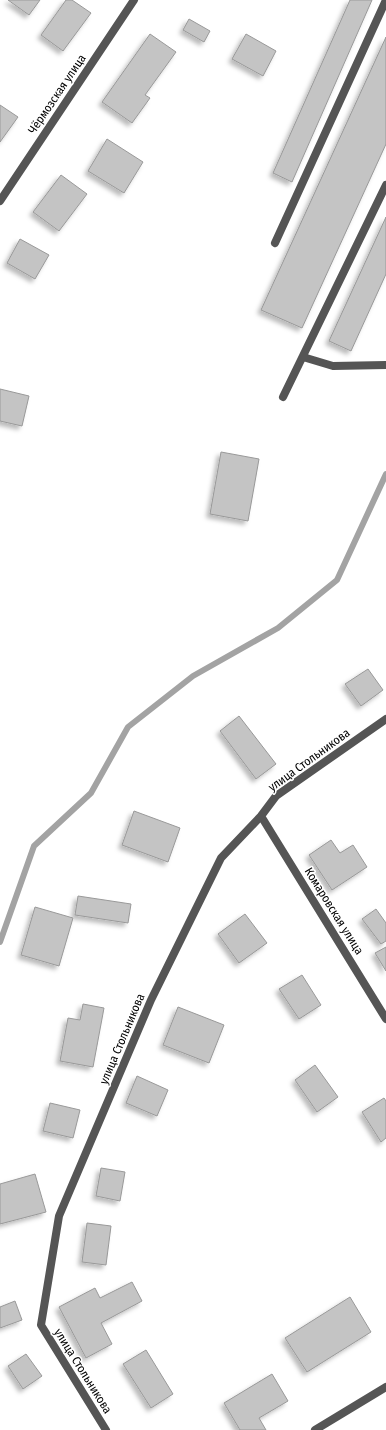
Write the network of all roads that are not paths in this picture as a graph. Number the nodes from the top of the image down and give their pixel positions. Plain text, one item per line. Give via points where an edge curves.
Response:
1 (134, 0) edge
2 (386, 0) edge
3 (386, 185) edge
4 (0, 201) edge
5 (275, 244) dead end
6 (302, 357) junction
7 (386, 365) edge
8 (283, 397) dead end
9 (386, 719) edge
10 (261, 816) junction
11 (386, 1019) edge
12 (386, 1387) edge
13 (106, 1430) edge
14 (315, 1430) edge

1 - 4 street, Чёрмозская улица
2 - 5 street
3 - 6 street
6 - 7 street via 333,366
6 - 8 street
9 - 10 street, улица Стольникова via 276,796
10 - 11 street, Комаровская улица
10 - 13 street, улица Стольникова via 221,858 151,1000 59,1216 40,1325
12 - 14 street

